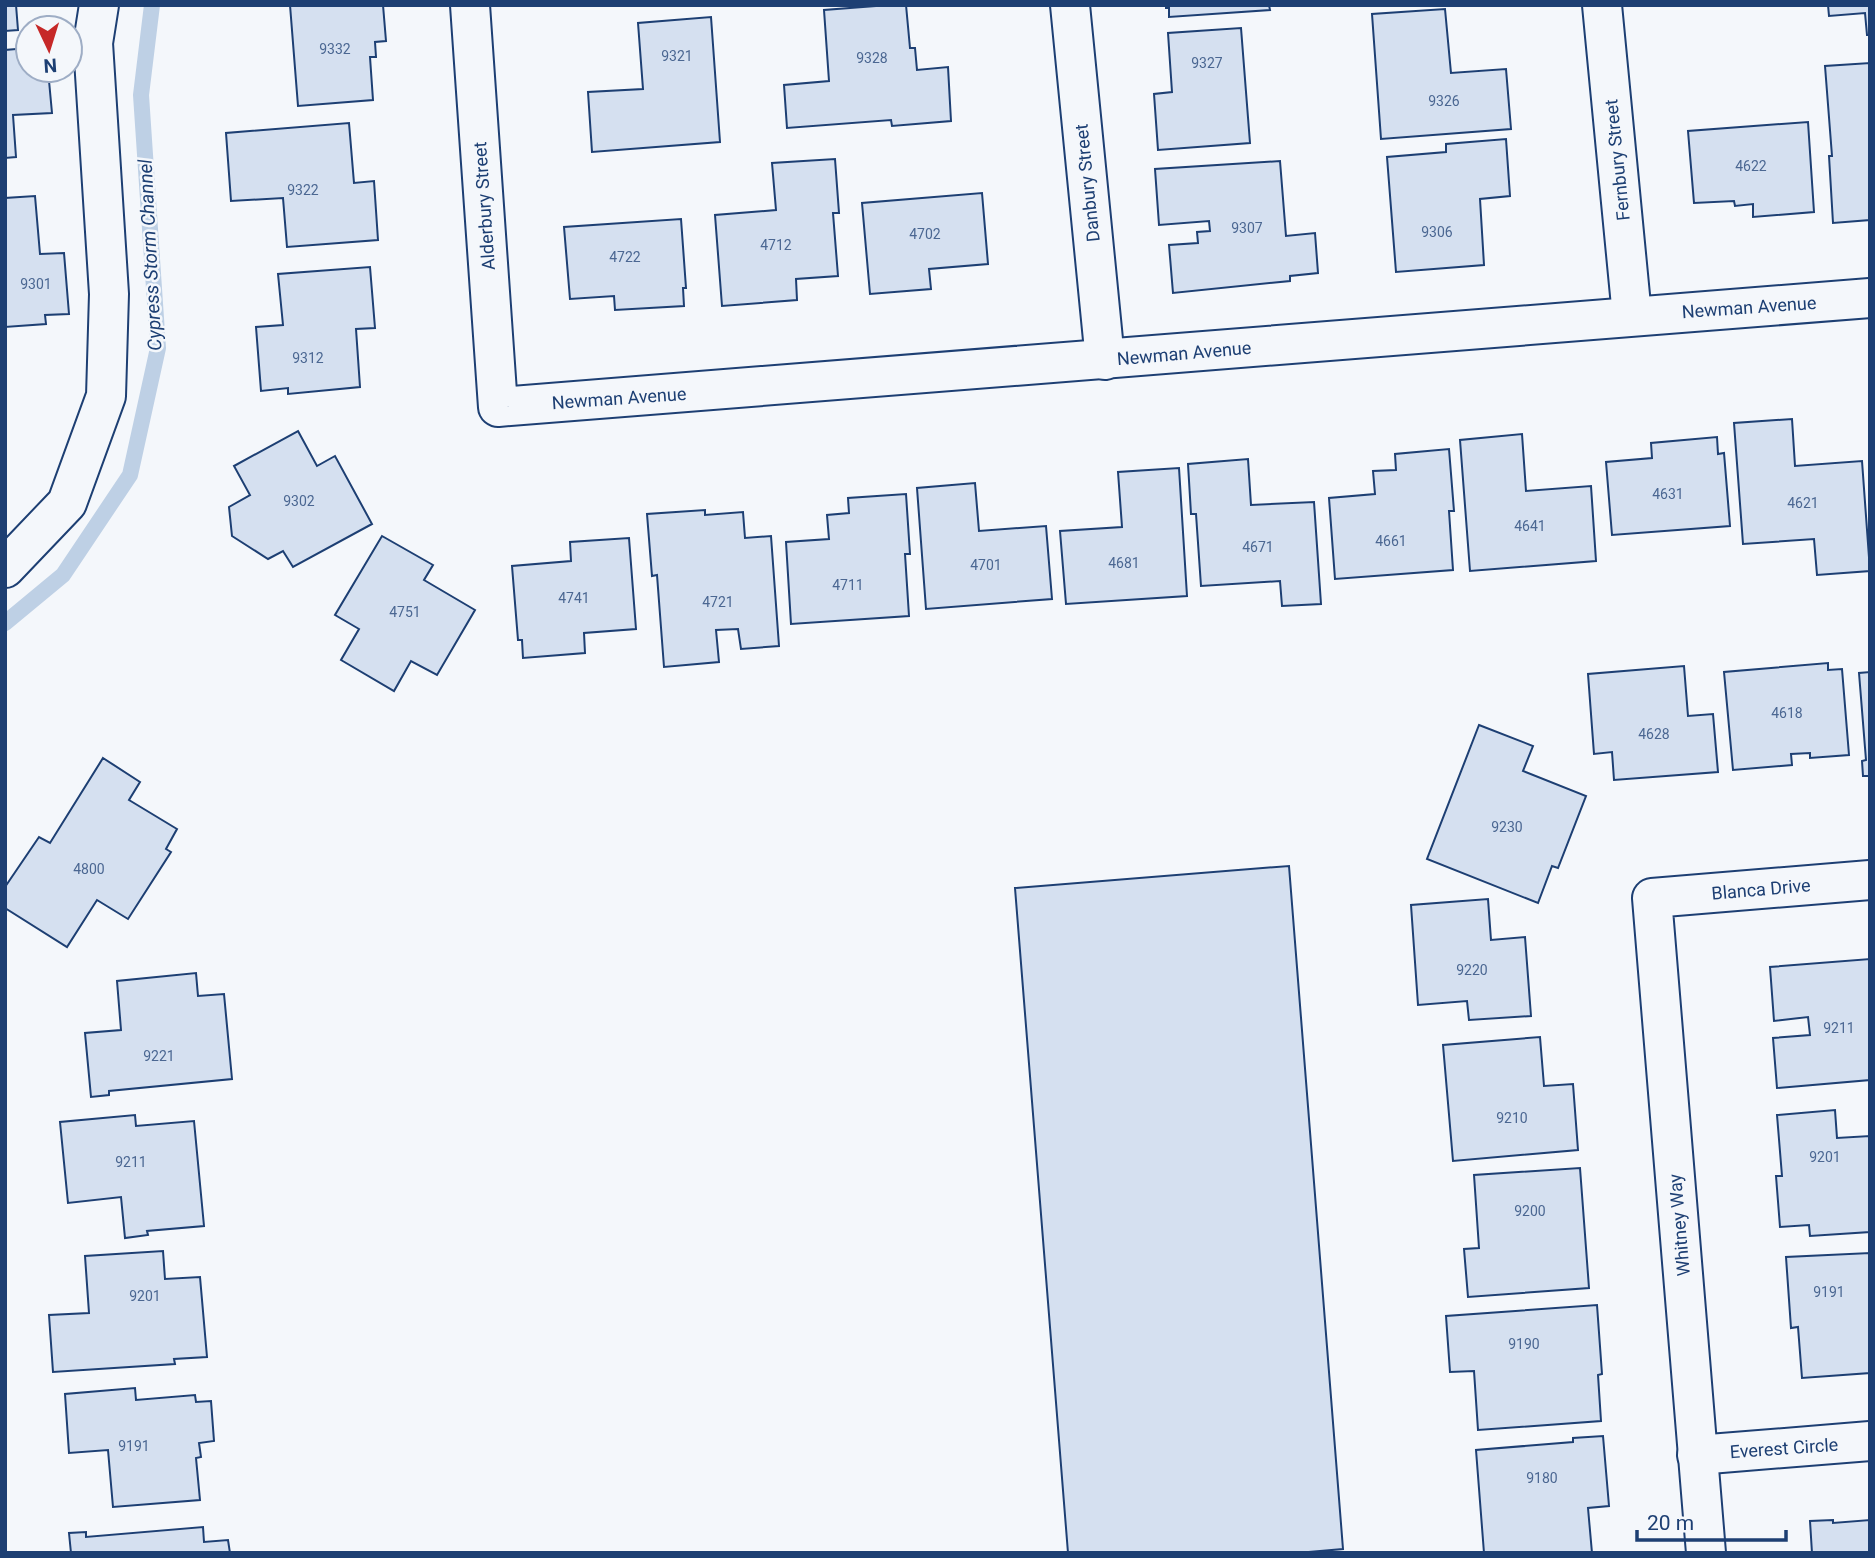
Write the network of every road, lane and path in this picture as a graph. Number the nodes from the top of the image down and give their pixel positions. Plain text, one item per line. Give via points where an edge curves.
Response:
1 (99, 5) edge
2 (470, 5) edge
3 (1070, 5) edge
4 (1602, 5) edge
5 (1870, 298) edge
6 (1632, 316) junction
7 (1105, 360) junction
8 (498, 407) joint
9 (5, 568) edge
10 (1870, 880) edge
11 (1652, 898) joint
12 (1870, 1441) edge
13 (1698, 1455) junction
14 (1706, 1553) edge

1 - 9 street via 93,43 109,293 106,396 67,503
2 - 8 street, Alderbury Street
3 - 7 street, Danbury Street
4 - 6 street, Fernbury Street
5 - 6 street, Newman Avenue
6 - 7 street, Newman Avenue
7 - 8 street, Newman Avenue
10 - 11 street, Blanca Drive
11 - 13 street, Whitney Way
12 - 13 street, Everest Circle
13 - 14 street, Whitney Way

